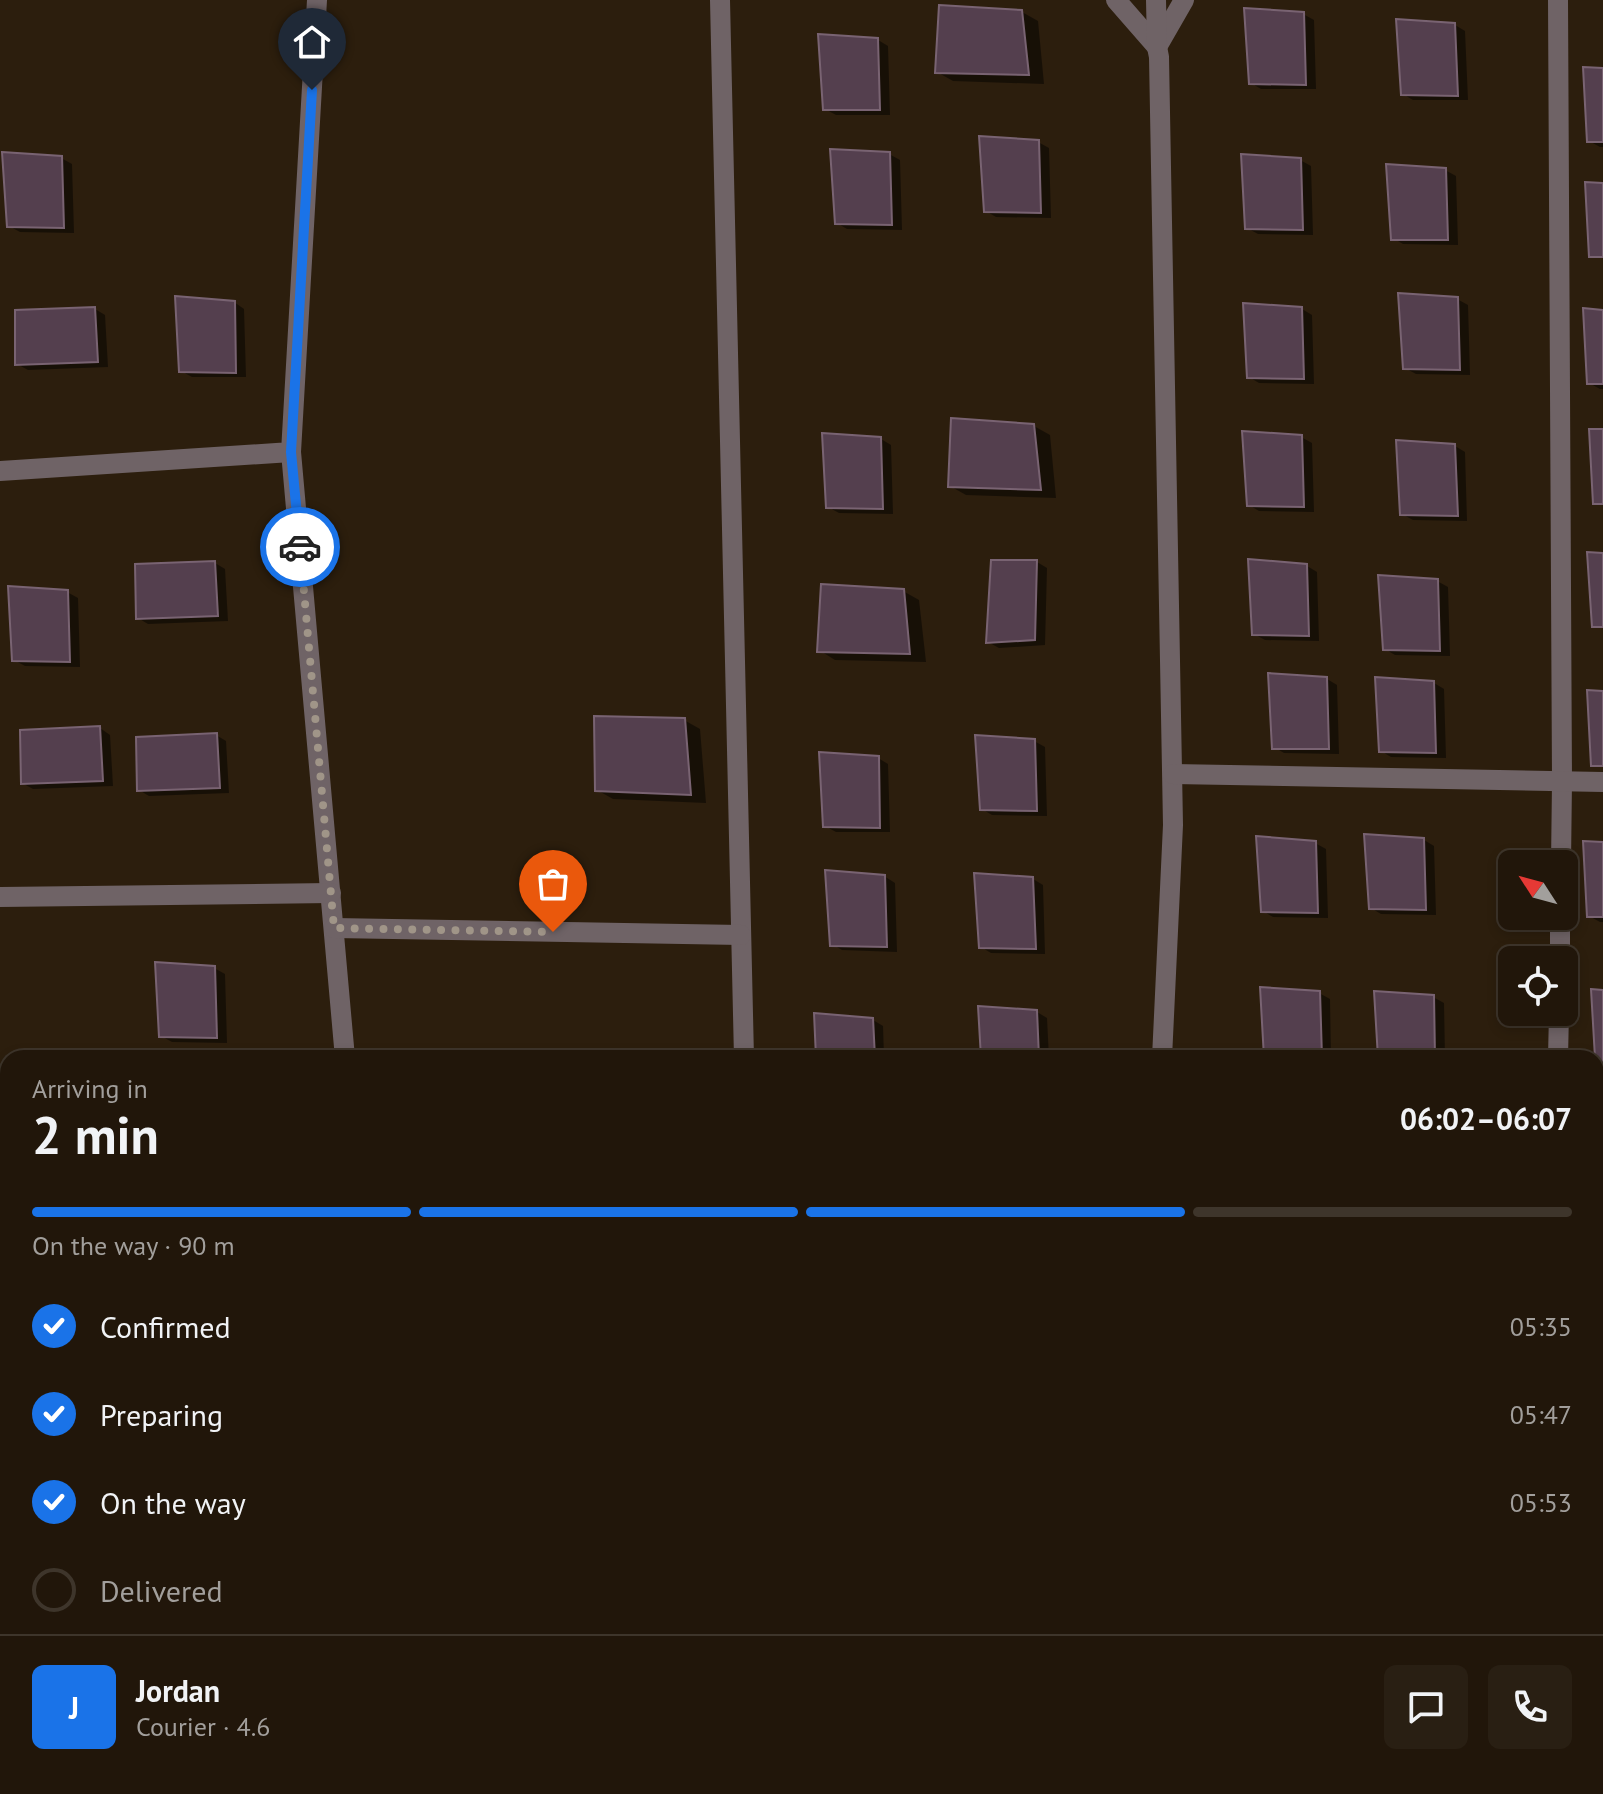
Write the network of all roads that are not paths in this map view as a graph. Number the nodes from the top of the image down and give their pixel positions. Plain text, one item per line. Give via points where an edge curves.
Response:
1 (317, 0) edge
2 (720, 0) edge
3 (1116, 0) edge
4 (1156, 0) edge
5 (1184, 0) edge
6 (1558, 0) edge
7 (1157, 47) junction
8 (291, 452) junction
9 (0, 471) edge
10 (1173, 774) junction
11 (1562, 781) junction
12 (1603, 782) edge
13 (1561, 850) edge
14 (331, 893) junction
15 (0, 897) edge
16 (334, 928) junction
17 (741, 935) junction
18 (1559, 1026) edge
19 (344, 1050) edge
20 (744, 1050) edge
21 (1162, 1050) edge
22 (1558, 1050) edge

1 - 8 street
2 - 17 street
3 - 7 street
4 - 7 street
5 - 7 street
6 - 11 street
7 - 10 street
8 - 9 street
8 - 14 street
10 - 11 street
10 - 21 street
11 - 12 street
11 - 13 street
14 - 15 street
14 - 16 street
16 - 17 street
16 - 19 street
17 - 20 street
18 - 22 street

